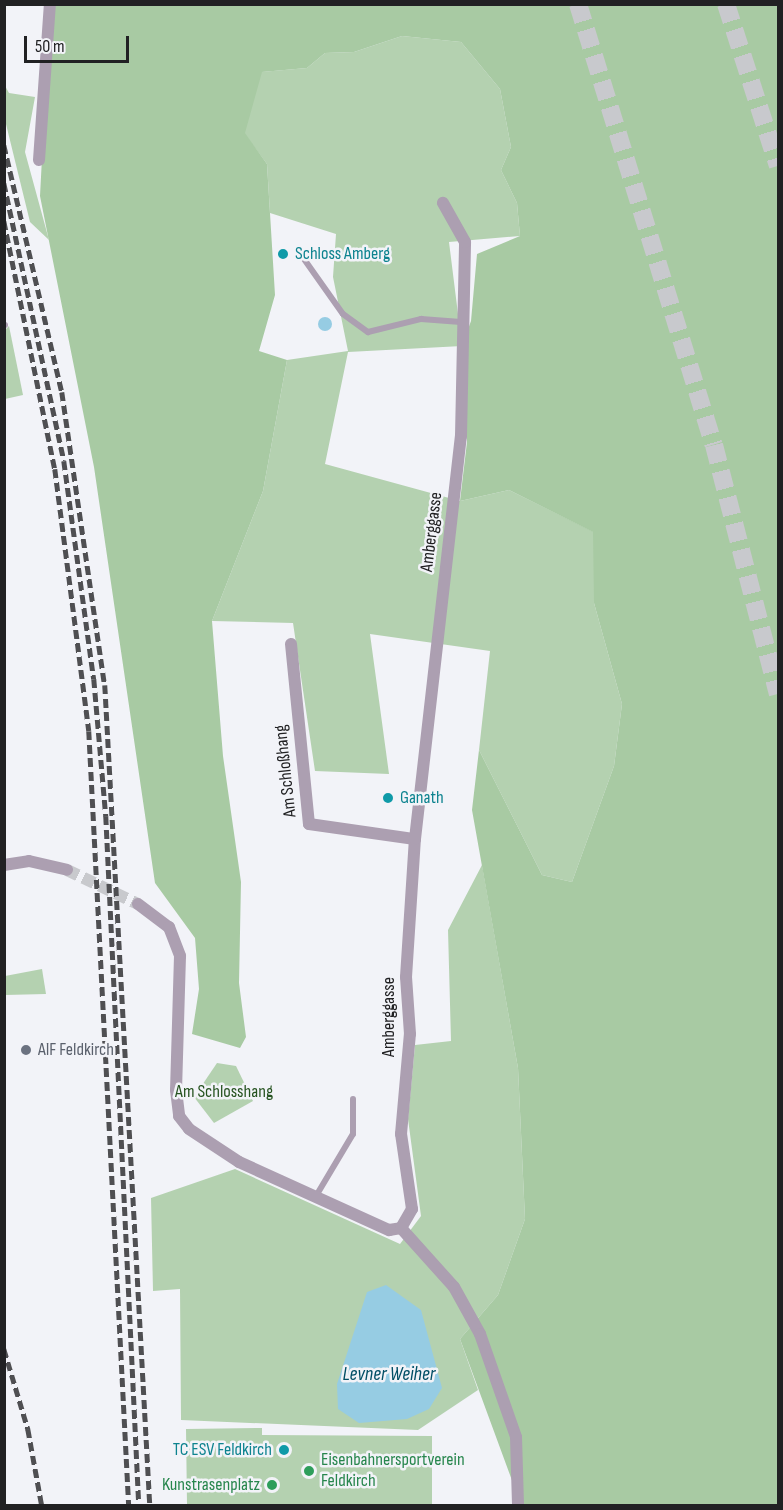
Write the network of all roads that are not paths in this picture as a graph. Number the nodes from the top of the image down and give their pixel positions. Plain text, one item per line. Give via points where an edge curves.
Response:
1 (50, 4) edge
2 (39, 160) dead end
3 (443, 203) dead end
4 (304, 259) dead end
5 (461, 322) junction
6 (291, 644) dead end
7 (415, 839) junction
8 (4, 865) edge
9 (67, 870) tunnel mouth
10 (138, 904) tunnel mouth
11 (353, 1099) dead end
12 (316, 1196) junction
13 (401, 1228) junction
14 (518, 1506) edge

1 - 2 street
3 - 5 street, Amberggasse via 465,242
4 - 5 lane via 343,314 368,332 421,319
5 - 7 street, Amberggasse via 461,436
6 - 7 street, Am Schloßhang via 309,824
7 - 13 street, Amberggasse via 406,977 410,1034 401,1134 412,1209
8 - 9 street via 29,861
10 - 12 street via 169,927 180,956 179,1116 239,1162
11 - 12 lane via 353,1134
12 - 13 street via 389,1230
13 - 14 street via 454,1287 480,1334 516,1437

